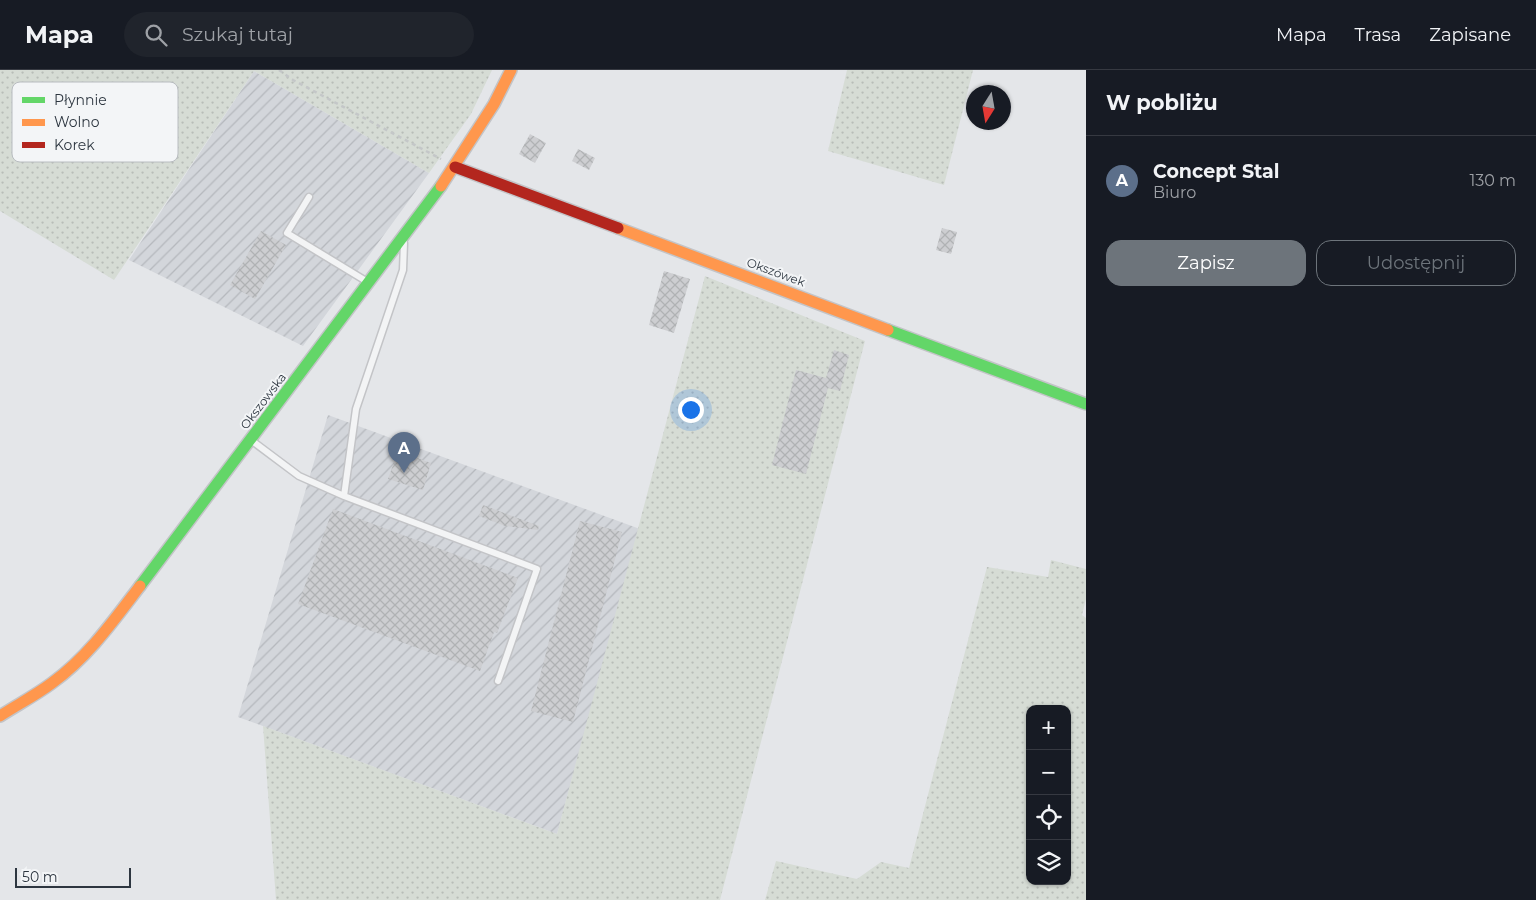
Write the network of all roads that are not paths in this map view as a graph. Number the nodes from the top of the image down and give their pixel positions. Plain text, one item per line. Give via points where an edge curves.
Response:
1 (511, 70) edge
2 (455, 167) junction
3 (309, 197) dead end
4 (404, 237) junction
5 (370, 283) junction
6 (1086, 404) edge
7 (251, 440) junction
8 (344, 496) junction
9 (498, 681) dead end
10 (0, 716) edge

1 - 2 main road, Okszowska
2 - 4 main road, Okszowska
2 - 6 main road, Okszówek
3 - 5 lane via 288,233
4 - 5 main road, Okszowska
4 - 8 lane via 403,270 356,409
5 - 7 main road, Okszowska
7 - 8 lane via 299,476
7 - 10 main road, Okszowska via 113,622 77,662 45,688
8 - 9 lane via 537,569

